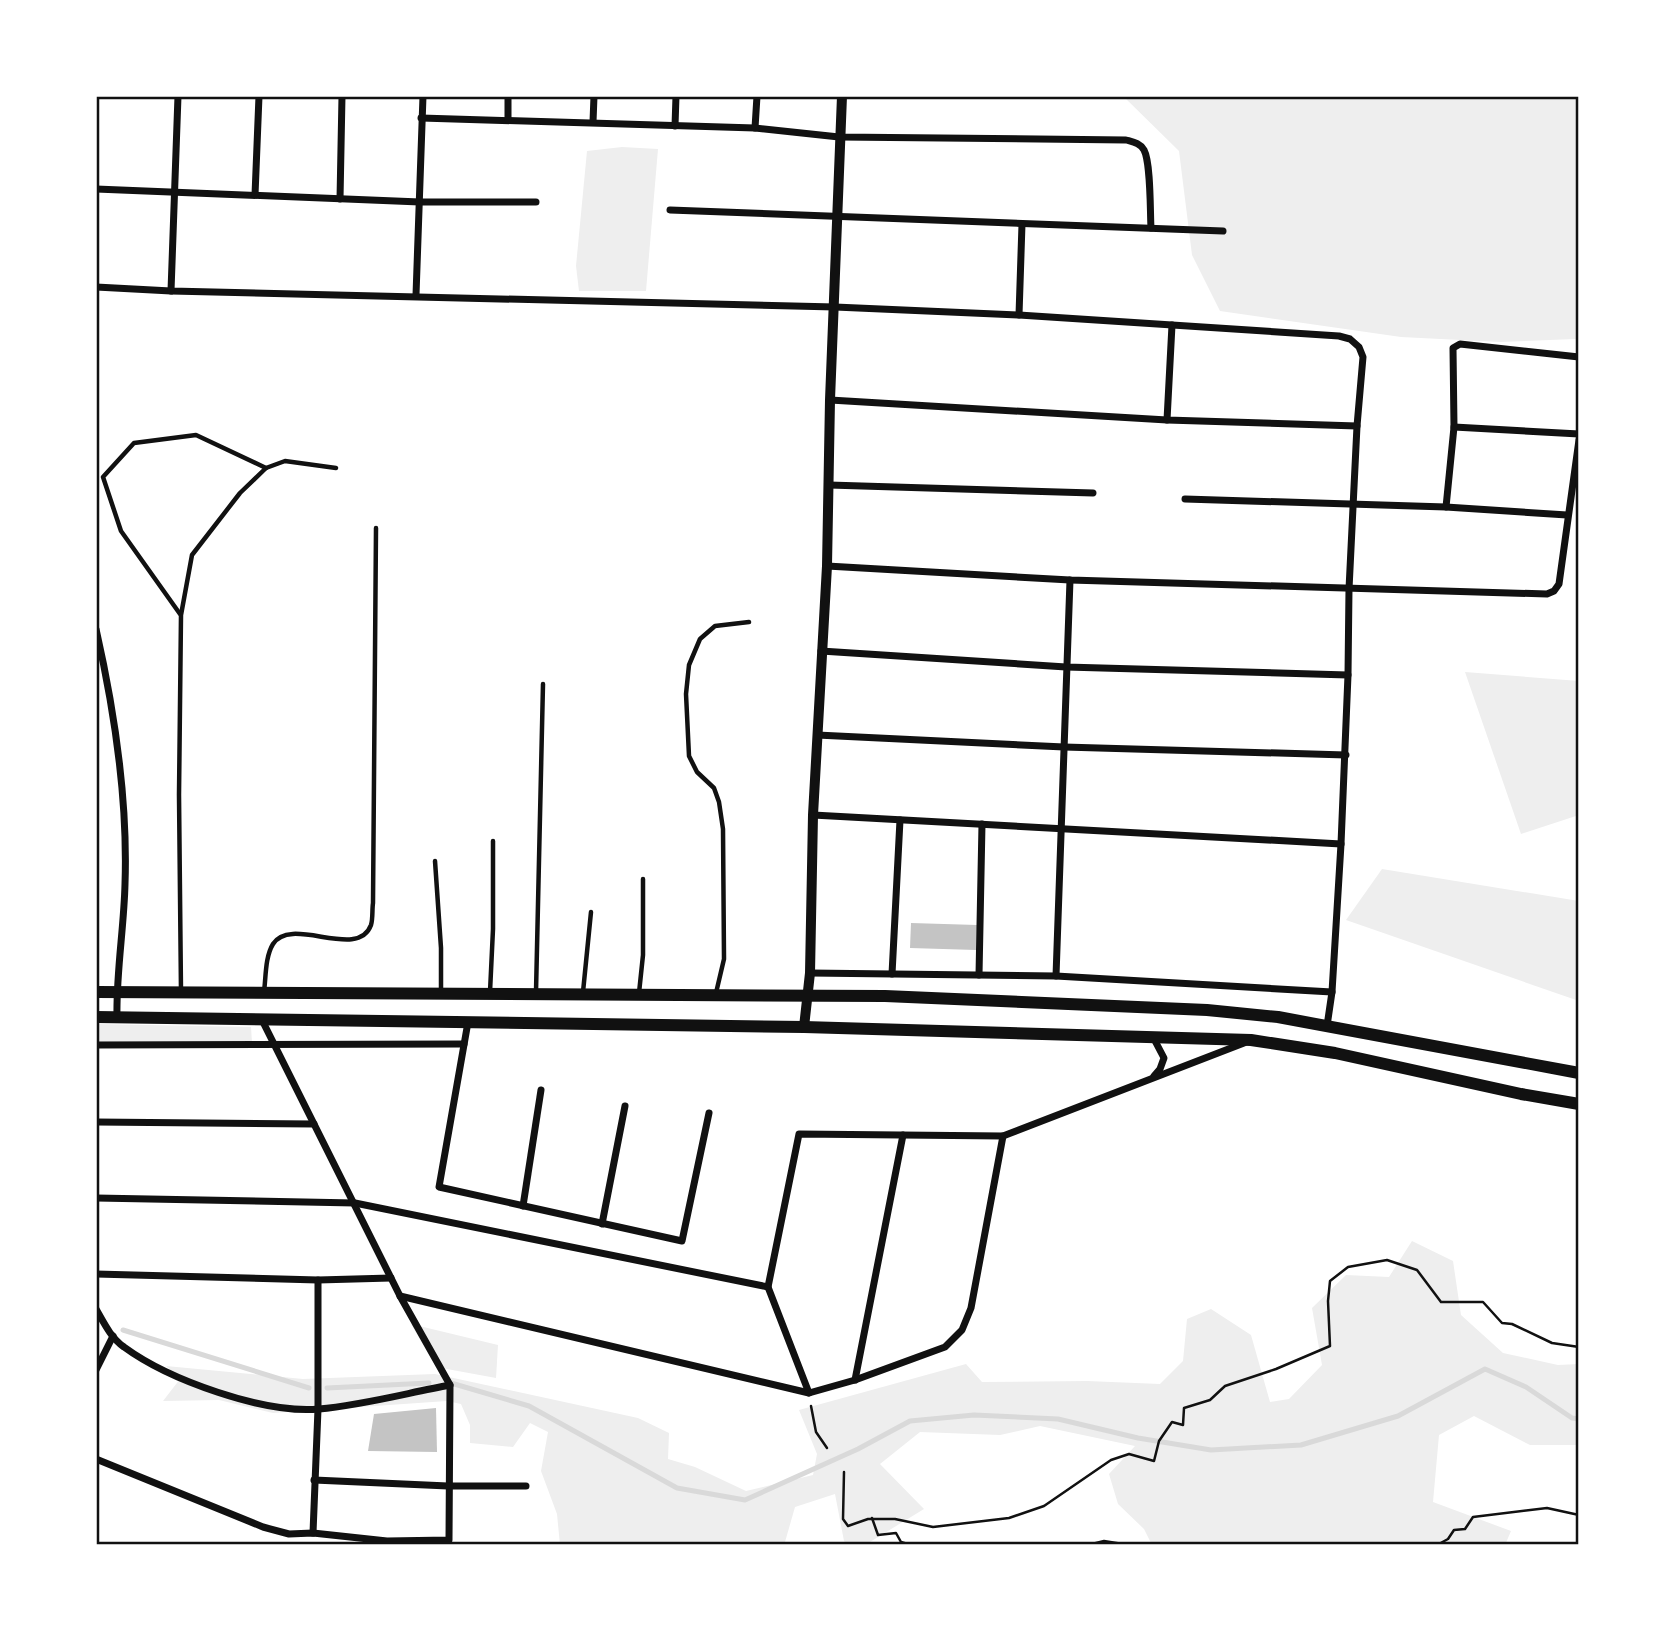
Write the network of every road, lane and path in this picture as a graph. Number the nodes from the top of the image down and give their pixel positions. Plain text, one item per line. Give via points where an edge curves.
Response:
1 (178, 96) edge
2 (259, 96) edge
3 (342, 96) edge
4 (423, 96) edge
5 (509, 96) edge
6 (594, 96) edge
7 (676, 96) edge
8 (757, 96) edge
9 (842, 96) edge
10 (421, 118) junction
11 (508, 120) junction
12 (593, 122) junction
13 (675, 126) junction
14 (755, 128) junction
15 (839, 137) junction
16 (96, 189) edge
17 (173, 190) junction
18 (255, 195) junction
19 (340, 200) junction
20 (420, 202) junction
21 (536, 202) dead end
22 (670, 211) dead end
23 (837, 217) junction
24 (1022, 223) junction
25 (1151, 228) junction
26 (1223, 232) dead end
27 (96, 287) edge
28 (171, 291) junction
29 (416, 295) junction
30 (835, 307) junction
31 (1019, 315) junction
32 (1172, 325) junction
33 (1579, 358) edge
34 (830, 400) junction
35 (1167, 420) junction
36 (1357, 426) junction
37 (1454, 427) junction
38 (1579, 434) edge
39 (1579, 440) edge
40 (266, 468) junction
41 (336, 468) dead end
42 (829, 485) junction
43 (1093, 493) dead end
44 (1185, 499) dead end
45 (1354, 504) junction
46 (1446, 507) junction
47 (1567, 515) junction
48 (376, 528) dead end
49 (827, 566) junction
50 (1070, 580) junction
51 (1349, 589) junction
52 (181, 615) junction
53 (749, 622) dead end
54 (96, 629) edge
55 (821, 651) junction
56 (1066, 667) junction
57 (1348, 675) junction
58 (543, 684) dead end
59 (817, 735) junction
60 (1064, 747) junction
61 (1346, 755) junction
62 (813, 815) junction
63 (900, 820) junction
64 (982, 824) junction
65 (1062, 829) junction
66 (493, 841) dead end
67 (1341, 844) junction
68 (435, 861) dead end
69 (643, 879) dead end
70 (591, 912) dead end
71 (810, 973) junction
72 (892, 974) junction
73 (979, 975) junction
74 (1056, 976) junction
75 (96, 992) edge
76 (117, 992) junction
77 (181, 992) junction
78 (264, 992) junction
79 (1332, 992) junction
80 (441, 993) junction
81 (490, 993) junction
82 (536, 993) junction
83 (583, 993) junction
84 (639, 993) junction
85 (715, 994) junction
86 (807, 995) junction
87 (96, 1017) edge
88 (117, 1017) junction
89 (262, 1020) junction
90 (468, 1021) junction
91 (1327, 1026) junction
92 (804, 1027) junction
93 (1153, 1037) junction
94 (1251, 1040) junction
95 (273, 1044) junction
96 (464, 1044) junction
97 (96, 1045) edge
98 (1579, 1073) edge
99 (1153, 1078) junction
100 (541, 1090) dead end
101 (1579, 1104) edge
102 (625, 1106) dead end
103 (709, 1113) dead end
104 (96, 1122) edge
105 (314, 1124) junction
106 (903, 1135) junction
107 (1003, 1136) junction
108 (96, 1198) edge
109 (355, 1203) junction
110 (523, 1206) junction
111 (602, 1224) junction
112 (96, 1274) edge
113 (391, 1278) junction
114 (318, 1280) junction
115 (768, 1287) junction
116 (400, 1296) junction
117 (96, 1309) edge
118 (113, 1336) junction
119 (1579, 1347) edge
120 (96, 1370) edge
121 (855, 1380) junction
122 (450, 1385) junction
123 (809, 1393) junction
124 (318, 1409) junction
125 (827, 1448) dead end
126 (96, 1459) edge
127 (844, 1472) dead end
128 (313, 1480) junction
129 (448, 1486) junction
130 (526, 1486) dead end
131 (1579, 1515) edge
132 (872, 1518) junction
133 (313, 1533) junction
134 (911, 1545) edge
135 (1088, 1545) edge
136 (1129, 1545) edge
137 (1437, 1545) edge

1 - 17 street
2 - 18 street
3 - 19 street
4 - 10 street
5 - 11 street
6 - 12 street
7 - 13 street
8 - 14 street
9 - 15 street
10 - 11 street
10 - 20 street
11 - 12 street
12 - 13 street
13 - 14 street
14 - 15 street
15 - 23 street
15 - 25 street via 1136,142 1147,164
16 - 17 street
17 - 18 street
17 - 28 street
18 - 19 street
19 - 20 street
20 - 21 street
20 - 29 street
22 - 23 street
23 - 24 street
23 - 30 street
24 - 25 street
24 - 31 street
25 - 26 street
27 - 28 street
28 - 29 street
29 - 30 street
30 - 31 street
30 - 34 street
31 - 32 street
32 - 35 street
32 - 36 street via 1350,339 1363,357
33 - 37 street via 1460,344 1453,348
34 - 35 street
34 - 42 street
35 - 36 street
36 - 45 street
37 - 38 street
37 - 46 street
39 - 47 street
40 - 41 lane via 285,461
40 - 52 lane via 240,493 192,555
40 - 52 lane via 196,435 134,443 103,477 121,531
42 - 43 street
42 - 49 street
44 - 45 street
45 - 46 street
45 - 51 street
46 - 47 street
47 - 51 street via 1559,584 1547,594
48 - 78 lane via 371,925 349,940 282,935 269,951
49 - 50 street
49 - 55 street
50 - 51 street
50 - 56 street
51 - 57 street
52 - 77 lane
53 - 85 lane via 715,626 700,639 689,665 686,694 690,756 697,772 714,788 723,829 724,959
54 - 76 street via 121,768 125,883
55 - 56 street
55 - 59 street
56 - 57 street
56 - 60 street
57 - 61 street
58 - 82 lane
59 - 60 street
59 - 62 street
60 - 61 street
60 - 65 street
61 - 67 street
62 - 63 street
62 - 71 street
63 - 64 street
63 - 72 street
64 - 65 street
64 - 73 street
65 - 67 street
65 - 74 street
66 - 81 lane
67 - 79 street
68 - 80 lane
69 - 84 lane
70 - 83 lane
71 - 72 street
71 - 86 street
72 - 73 street
73 - 74 street
74 - 79 street
75 - 76 main road
76 - 77 main road
76 - 88 street
77 - 78 main road
78 - 80 main road
79 - 91 street
80 - 81 main road
81 - 82 main road
82 - 83 main road
83 - 84 main road
84 - 85 main road
85 - 86 main road
86 - 91 main road via 1207,1010
86 - 92 street
87 - 88 main road
88 - 89 main road
89 - 90 main road
89 - 95 street
90 - 92 main road
90 - 96 street
91 - 98 main road
92 - 93 main road
93 - 94 main road
93 - 99 street via 1164,1058
94 - 99 street
94 - 101 main road via 1296,1045
95 - 96 street
95 - 97 street
95 - 105 street
96 - 110 street via 439,1187
99 - 107 street
100 - 110 street
102 - 111 street
103 - 111 street via 682,1241
104 - 105 street
105 - 109 street
106 - 107 street
106 - 115 street via 799,1134
106 - 121 street
107 - 121 street via 966,1324 945,1346
108 - 109 street
109 - 113 street
109 - 115 street
110 - 111 street
112 - 114 street
113 - 114 street
113 - 116 street
114 - 124 street
115 - 123 street
116 - 122 street
116 - 123 street
117 - 118 street
118 - 120 street
118 - 124 street via 156,1366 209,1389 256,1404
119 - 132 path via 1552,1343 1502,1323 1483,1302 1441,1302 1417,1270 1387,1260 1348,1267 1330,1281 1330,1346 1225,1386 1210,1400 1184,1408 1183,1424 1172,1422 1159,1441 1154,1461 1129,1454 1111,1460 1044,1506 1009,1518 933,1527
121 - 123 street
122 - 124 street
122 - 129 street
123 - 125 path via 816,1432
124 - 128 street
126 - 133 street via 263,1527 289,1534
127 - 132 path via 843,1519 848,1526
128 - 129 street
128 - 133 street
129 - 130 street
129 - 133 street via 449,1539 387,1541
131 - 137 path via 1547,1508 1473,1517 1465,1529 1454,1530
132 - 134 path via 878,1535 896,1533 901,1542
135 - 136 path via 1104,1541

